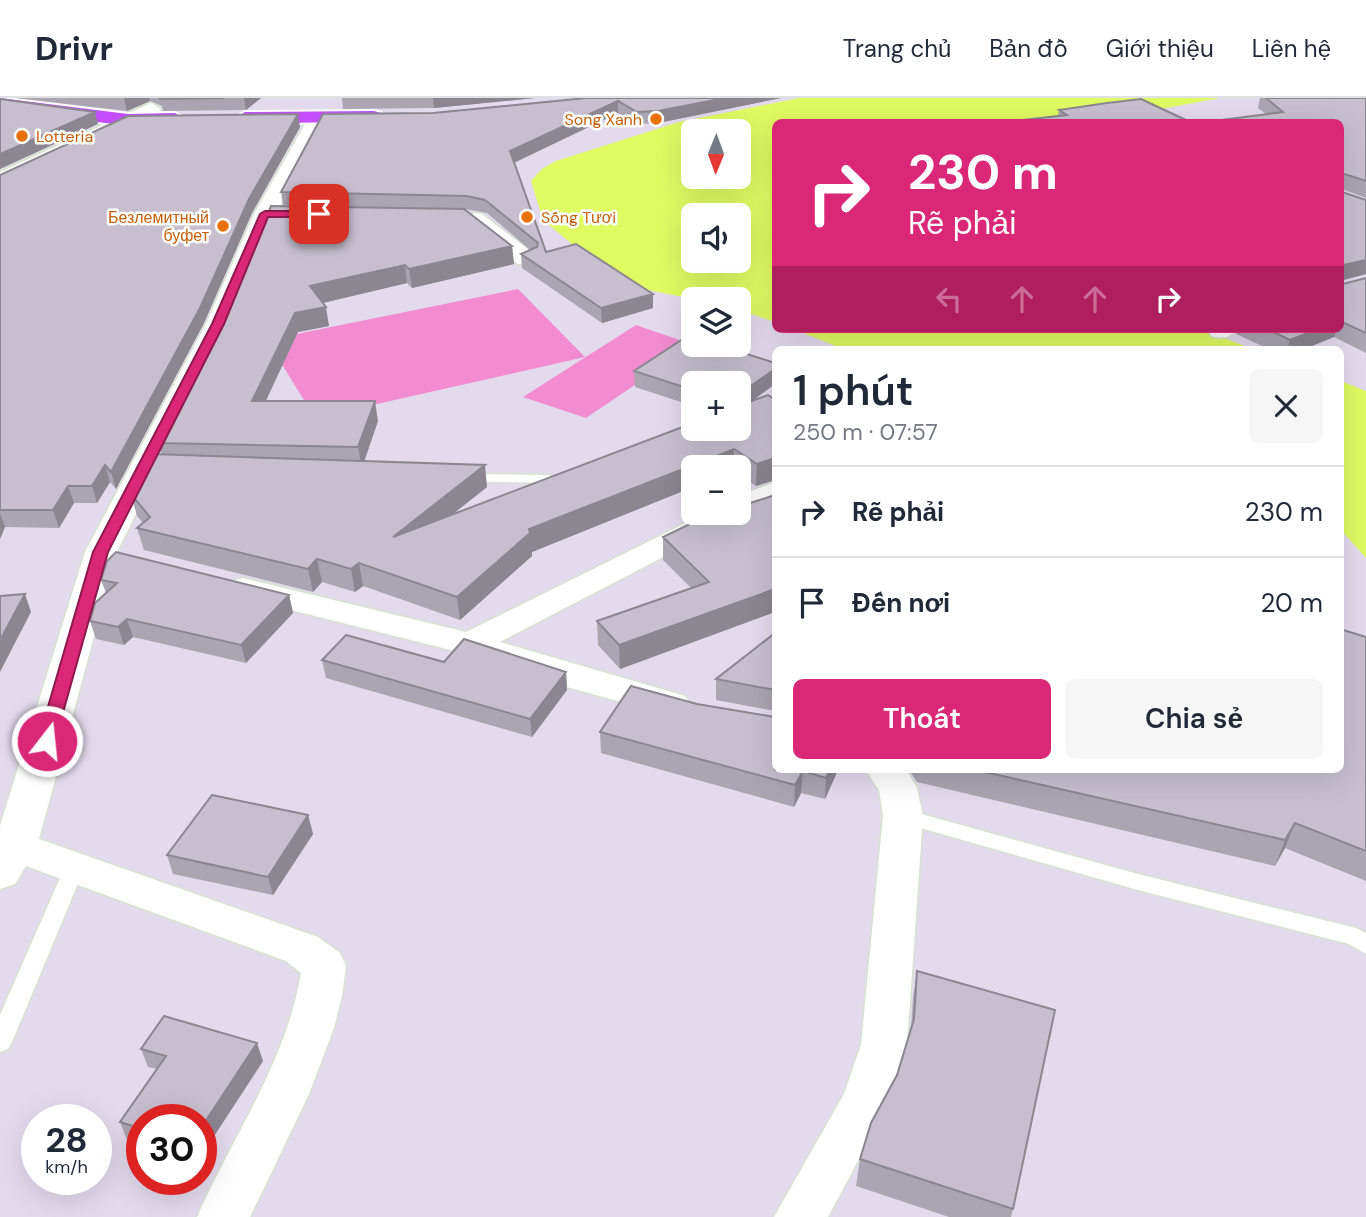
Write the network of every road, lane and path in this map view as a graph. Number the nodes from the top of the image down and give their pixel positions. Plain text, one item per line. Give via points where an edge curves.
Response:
1 (65, 98) edge
2 (0, 102) edge
3 (151, 109) junction
4 (318, 117) junction
5 (395, 117) edge
6 (222, 118) edge
7 (128, 120) junction
8 (0, 181) edge
9 (457, 217) edge
10 (526, 259) edge
11 (451, 477) edge
12 (549, 480) edge
13 (772, 492) edge
14 (751, 503) edge
15 (705, 525) edge
16 (206, 578) edge
17 (470, 644) junction
18 (697, 711) edge
19 (887, 773) edge
20 (903, 816) junction
21 (5, 854) edge
22 (74, 869) junction
23 (1366, 945) edge
24 (0, 1042) edge
25 (223, 1217) edge
26 (800, 1217) edge

1 - 3 main road
2 - 7 main road
3 - 7 main road
3 - 7 main road via 197,117
4 - 5 main road
4 - 6 main road
4 - 21 street via 278,214 218,324 114,555
7 - 8 main road
9 - 10 street via 478,220
11 - 12 lane
13 - 14 street
15 - 17 street
16 - 17 street
17 - 18 street
19 - 20 street via 898,788
20 - 23 lane via 1356,937
20 - 26 street via 884,1045 866,1101
21 - 22 street
22 - 24 lane
22 - 25 street via 303,949 324,966 323,989 308,1038

